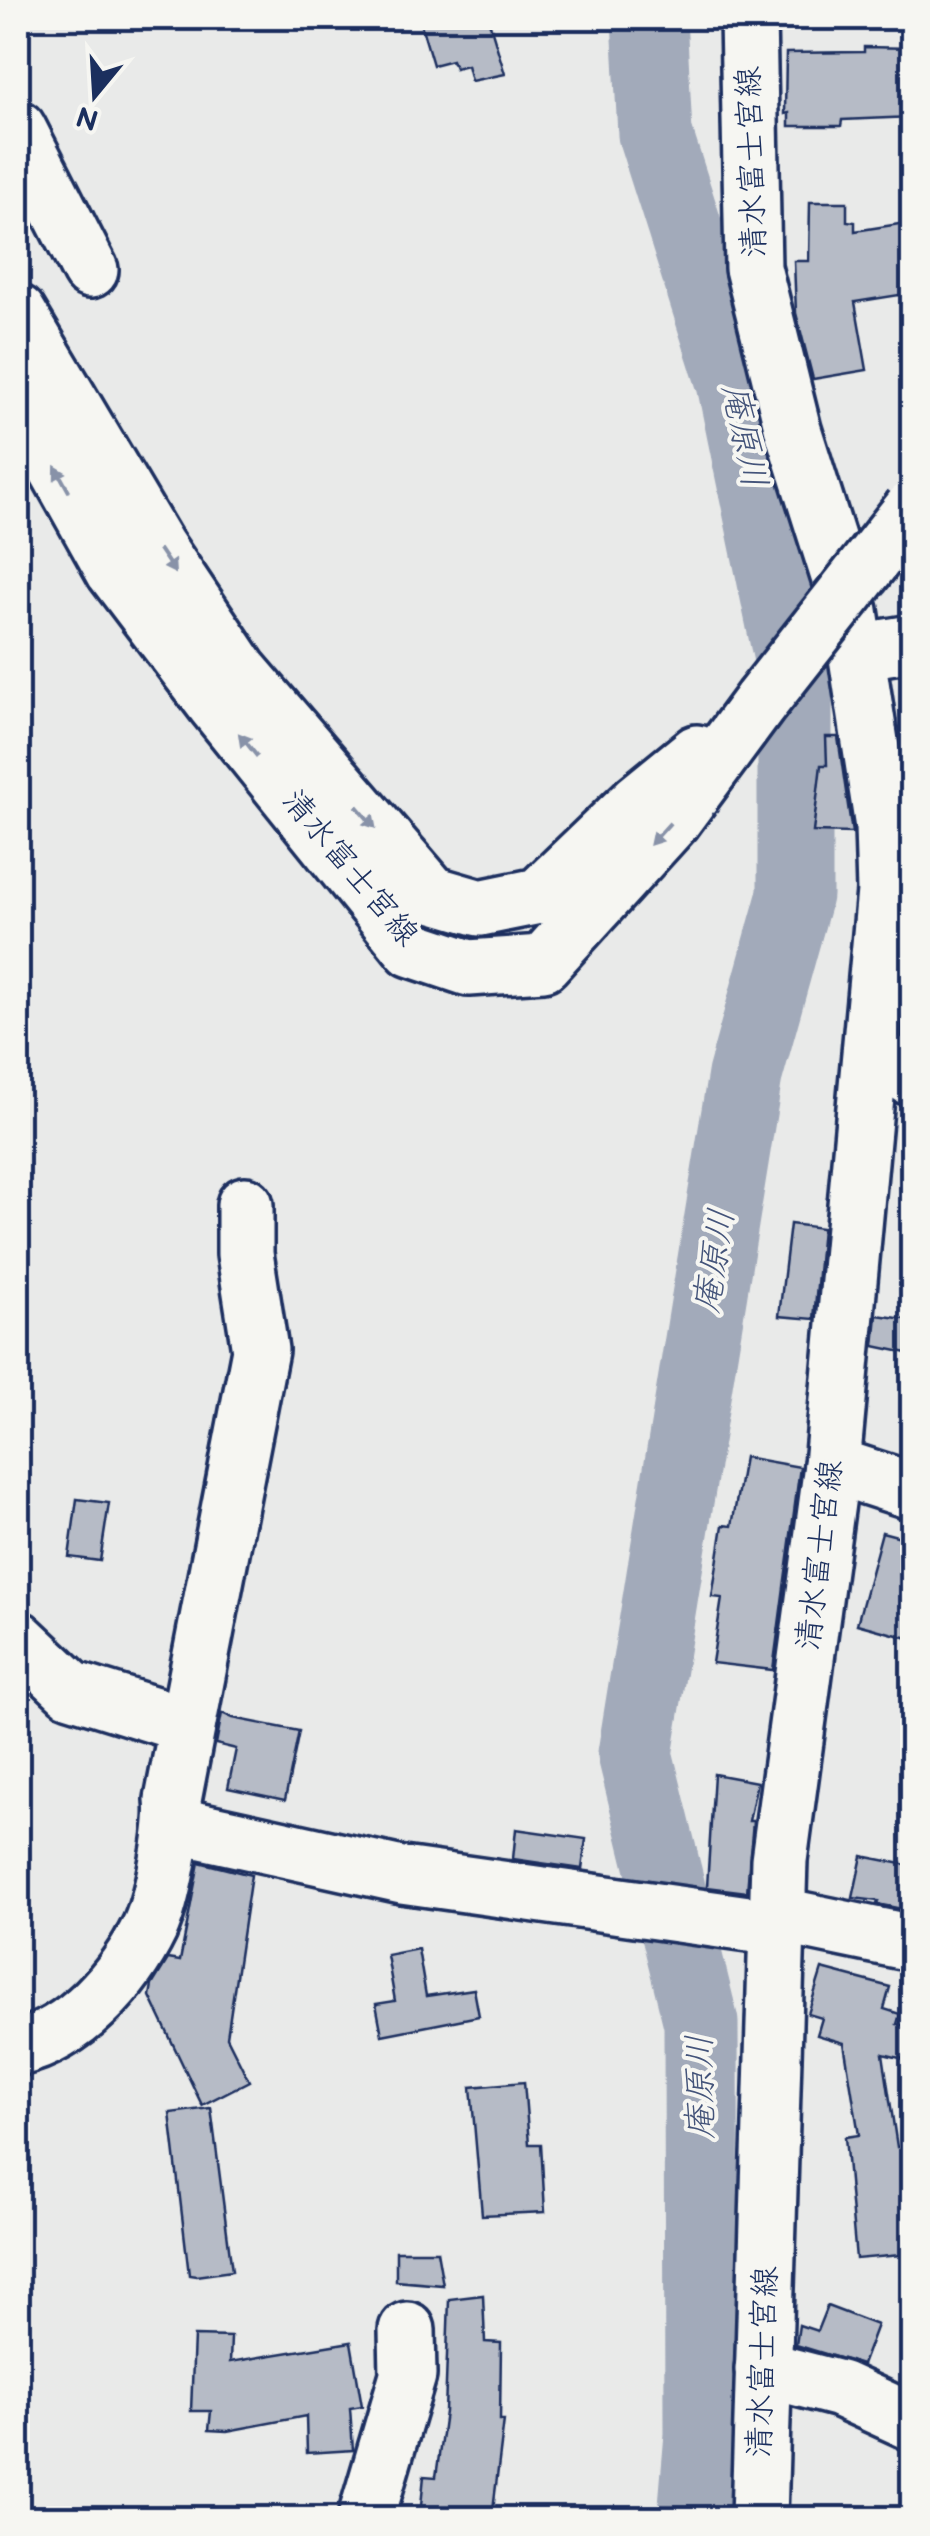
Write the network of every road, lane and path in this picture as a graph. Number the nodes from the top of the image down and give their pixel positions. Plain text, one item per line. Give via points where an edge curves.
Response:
1 (748, 18) edge
2 (18, 129) edge
3 (90, 270) dead end
4 (21, 321) edge
5 (18, 400) edge
6 (912, 509) edge
7 (912, 644) edge
8 (857, 652) junction
9 (761, 701) junction
10 (892, 1065) edge
11 (245, 1205) dead end
12 (832, 1465) junction
13 (912, 1491) edge
14 (18, 1639) edge
15 (187, 1725) junction
16 (175, 1825) junction
17 (777, 1922) junction
18 (912, 1943) edge
19 (18, 2048) edge
20 (407, 2330) dead end
21 (763, 2369) junction
22 (912, 2422) edge
23 (366, 2518) edge
24 (759, 2518) edge

1 - 8 main road, 清水富士宮線 via 753,268
2 - 3 main road
4 -> 9 main road, 清水富士宮線 via 240,671 432,894 480,908 539,896 638,801
9 -> 5 main road, 清水富士宮線 via 674,820 543,963 469,968 412,949 114,571
6 - 9 main road, 清水富士宮線, bridge
7 - 8 main road
8 - 10 main road, 清水富士宮線 via 883,827
10 - 12 main road, 清水富士宮線
11 - 15 main road via 244,1254 260,1350
12 - 13 main road
12 - 17 main road, 清水富士宮線 via 779,1860
14 - 15 main road via 71,1689
15 - 16 main road
16 - 17 main road via 402,1875 599,1905
16 - 19 main road via 151,1926 119,1977 78,2020
17 - 18 main road
17 - 21 main road, 清水富士宮線
20 - 23 main road via 408,2375
21 - 22 main road via 840,2389
21 - 24 main road, 清水富士宮線

